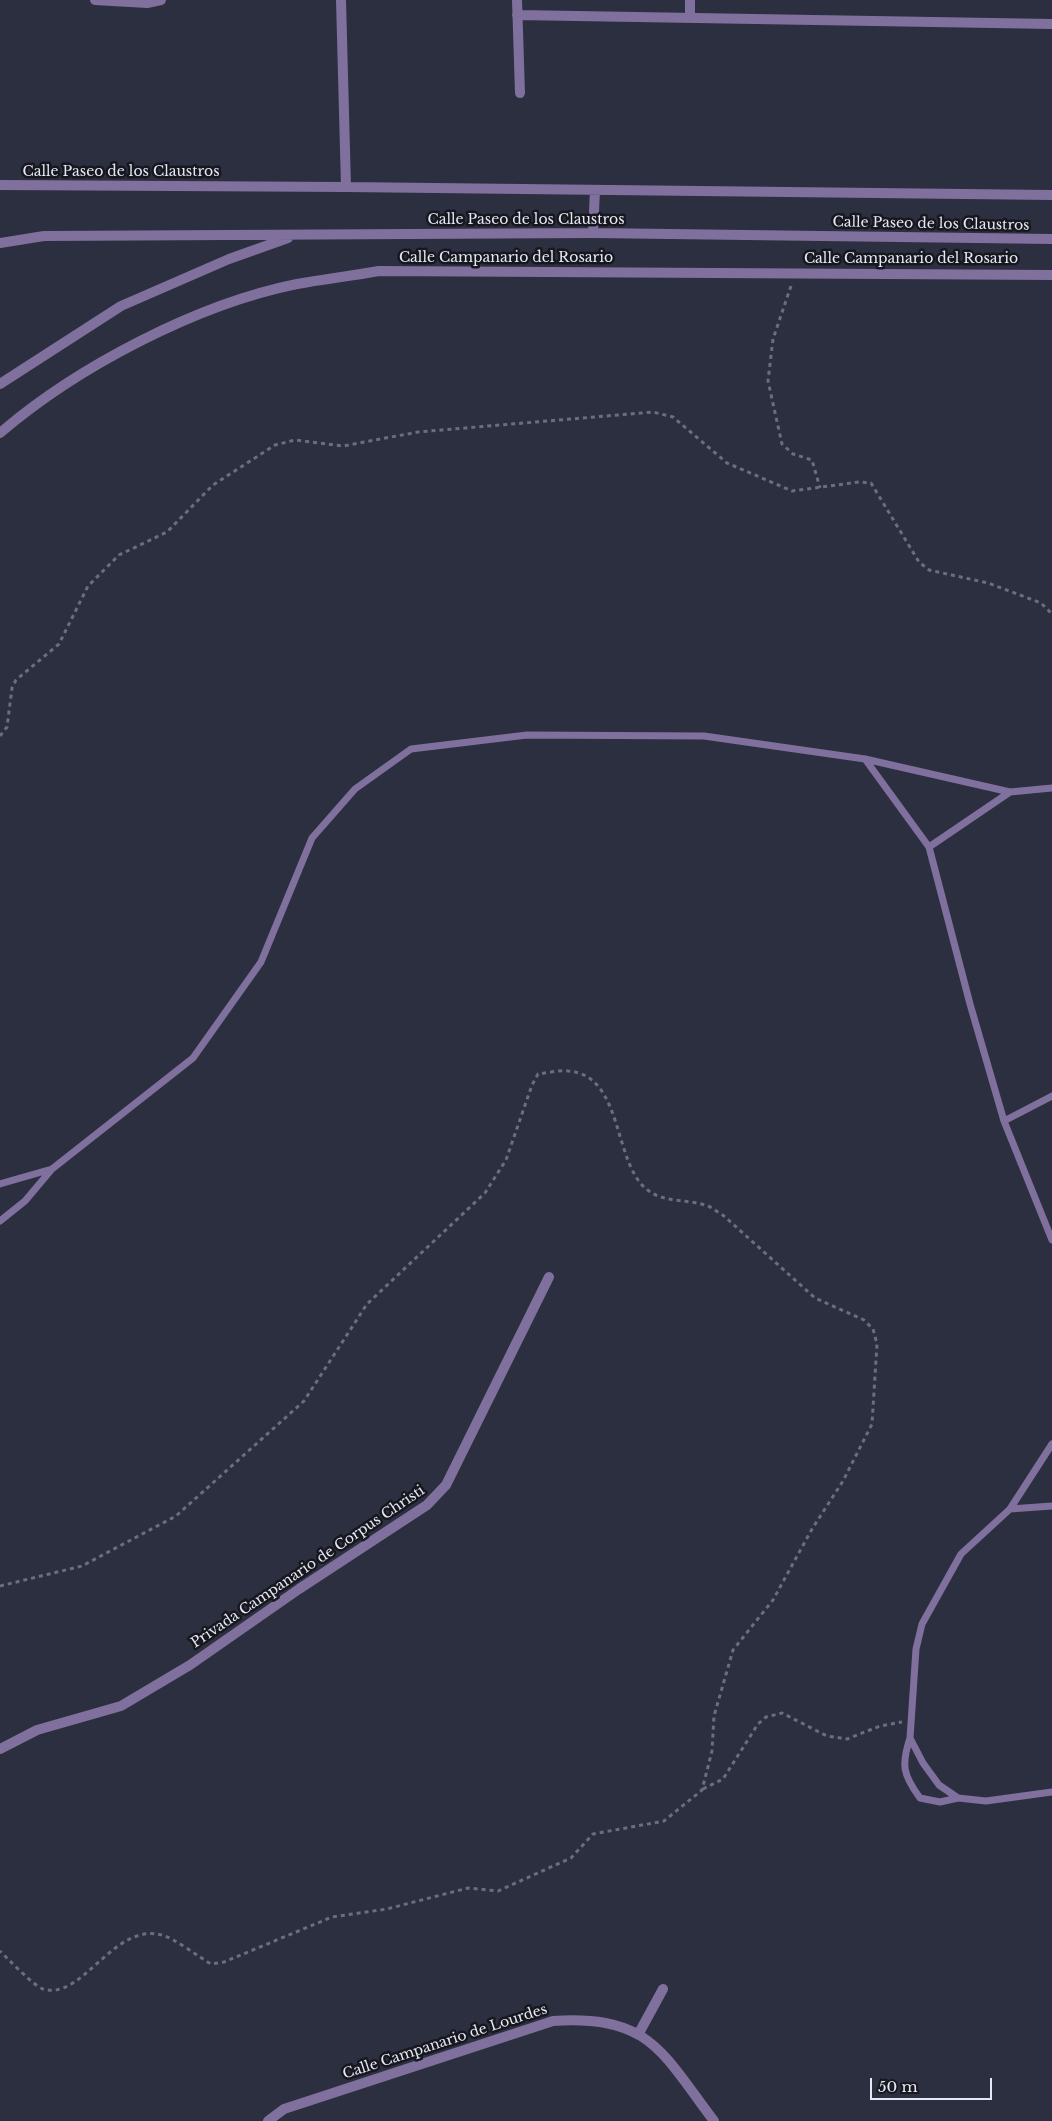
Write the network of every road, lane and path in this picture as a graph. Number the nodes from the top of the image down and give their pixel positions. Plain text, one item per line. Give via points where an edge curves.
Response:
1 (95, 0) edge
2 (161, 0) edge
3 (341, 0) edge
4 (517, 0) edge
5 (690, 0) edge
6 (517, 15) junction
7 (690, 18) junction
8 (1052, 24) edge
9 (520, 93) dead end
10 (0, 185) edge
11 (346, 187) junction
12 (594, 190) junction
13 (1052, 195) edge
14 (593, 233) junction
15 (294, 236) junction
16 (1052, 239) edge
17 (0, 243) edge
18 (795, 272) junction
19 (1052, 275) edge
20 (0, 384) edge
21 (0, 433) edge
22 (820, 488) junction
23 (1052, 614) edge
24 (0, 736) edge
25 (865, 758) junction
26 (1052, 788) edge
27 (1010, 792) junction
28 (929, 847) junction
29 (1052, 1096) edge
30 (1004, 1121) junction
31 (52, 1169) junction
32 (0, 1184) edge
33 (0, 1221) edge
34 (1052, 1240) edge
35 (549, 1277) dead end
36 (1052, 1444) edge
37 (1052, 1506) edge
38 (1010, 1509) junction
39 (0, 1586) edge
40 (912, 1721) junction
41 (910, 1738) junction
42 (0, 1749) edge
43 (702, 1790) junction
44 (1052, 1792) edge
45 (958, 1798) junction
46 (0, 1951) edge
47 (663, 1989) dead end
48 (639, 2033) junction
49 (268, 2121) edge
50 (714, 2121) edge

1 - 2 street via 147,4
3 - 11 street
4 - 6 street
5 - 7 street
6 - 7 street
6 - 9 street
7 - 8 street
10 - 11 street, Calle Paseo de los Claustros
11 - 12 street, Calle Paseo de los Claustros
12 - 13 street, Calle Paseo de los Claustros
12 - 14 street
14 - 15 street, Calle Paseo de los Claustros
14 - 16 street, Calle Paseo de los Claustros
15 - 17 street, Calle Paseo de los Claustros via 44,236
15 - 20 street via 229,259 121,306
18 - 19 street, Calle Campanario del Rosario
18 - 21 street, Calle Campanario del Rosario via 379,271 296,284 215,308 140,341 70,383
18 - 22 path via 773,339 768,381 782,444 793,454 812,460
22 - 23 path via 871,483 919,562 929,570 988,583 1041,603
22 - 24 path via 792,491 727,463 673,417 653,412 418,432 344,446 295,440 275,445 213,485 167,532 119,555 88,586 60,644 16,680 7,727
25 - 27 lane
25 - 28 lane
25 - 31 lane via 704,736 528,735 411,749 355,789 312,838 261,962 192,1058
26 - 27 lane
27 - 28 lane
28 - 30 lane
29 - 30 lane
30 - 34 lane
31 - 32 lane
31 - 33 lane via 25,1201
35 - 42 street, Privada Campanario de Corpus Christi via 446,1485 427,1505 190,1665 121,1706 37,1730
36 - 38 lane
37 - 38 lane
38 - 40 lane via 961,1554 922,1624 916,1649
39 - 43 path via 82,1566 183,1510 304,1400 366,1304 485,1193 506,1160 538,1074 569,1071 586,1077 606,1095 633,1174 648,1191 708,1206 724,1216 815,1298 864,1320 873,1330 877,1344 872,1424 843,1481 772,1600 733,1650 714,1716 712,1751
40 - 41 lane
40 - 43 path via 880,1726 847,1738 826,1736 782,1713 766,1717 758,1724 723,1779
41 - 45 lane via 938,1785
41 - 45 lane via 904,1757 906,1779 920,1798 940,1802
43 - 46 path via 664,1821 593,1834 570,1858 498,1891 468,1888 387,1909 332,1917 224,1962 211,1964 163,1935 141,1934 110,1950 72,1984 55,1990 42,1988
44 - 45 lane via 986,1801
47 - 48 street
48 - 49 street, Calle Campanario de Lourdes via 604,2021 553,2021 284,2109
48 - 50 street, Calle Campanario de Lourdes via 660,2049

